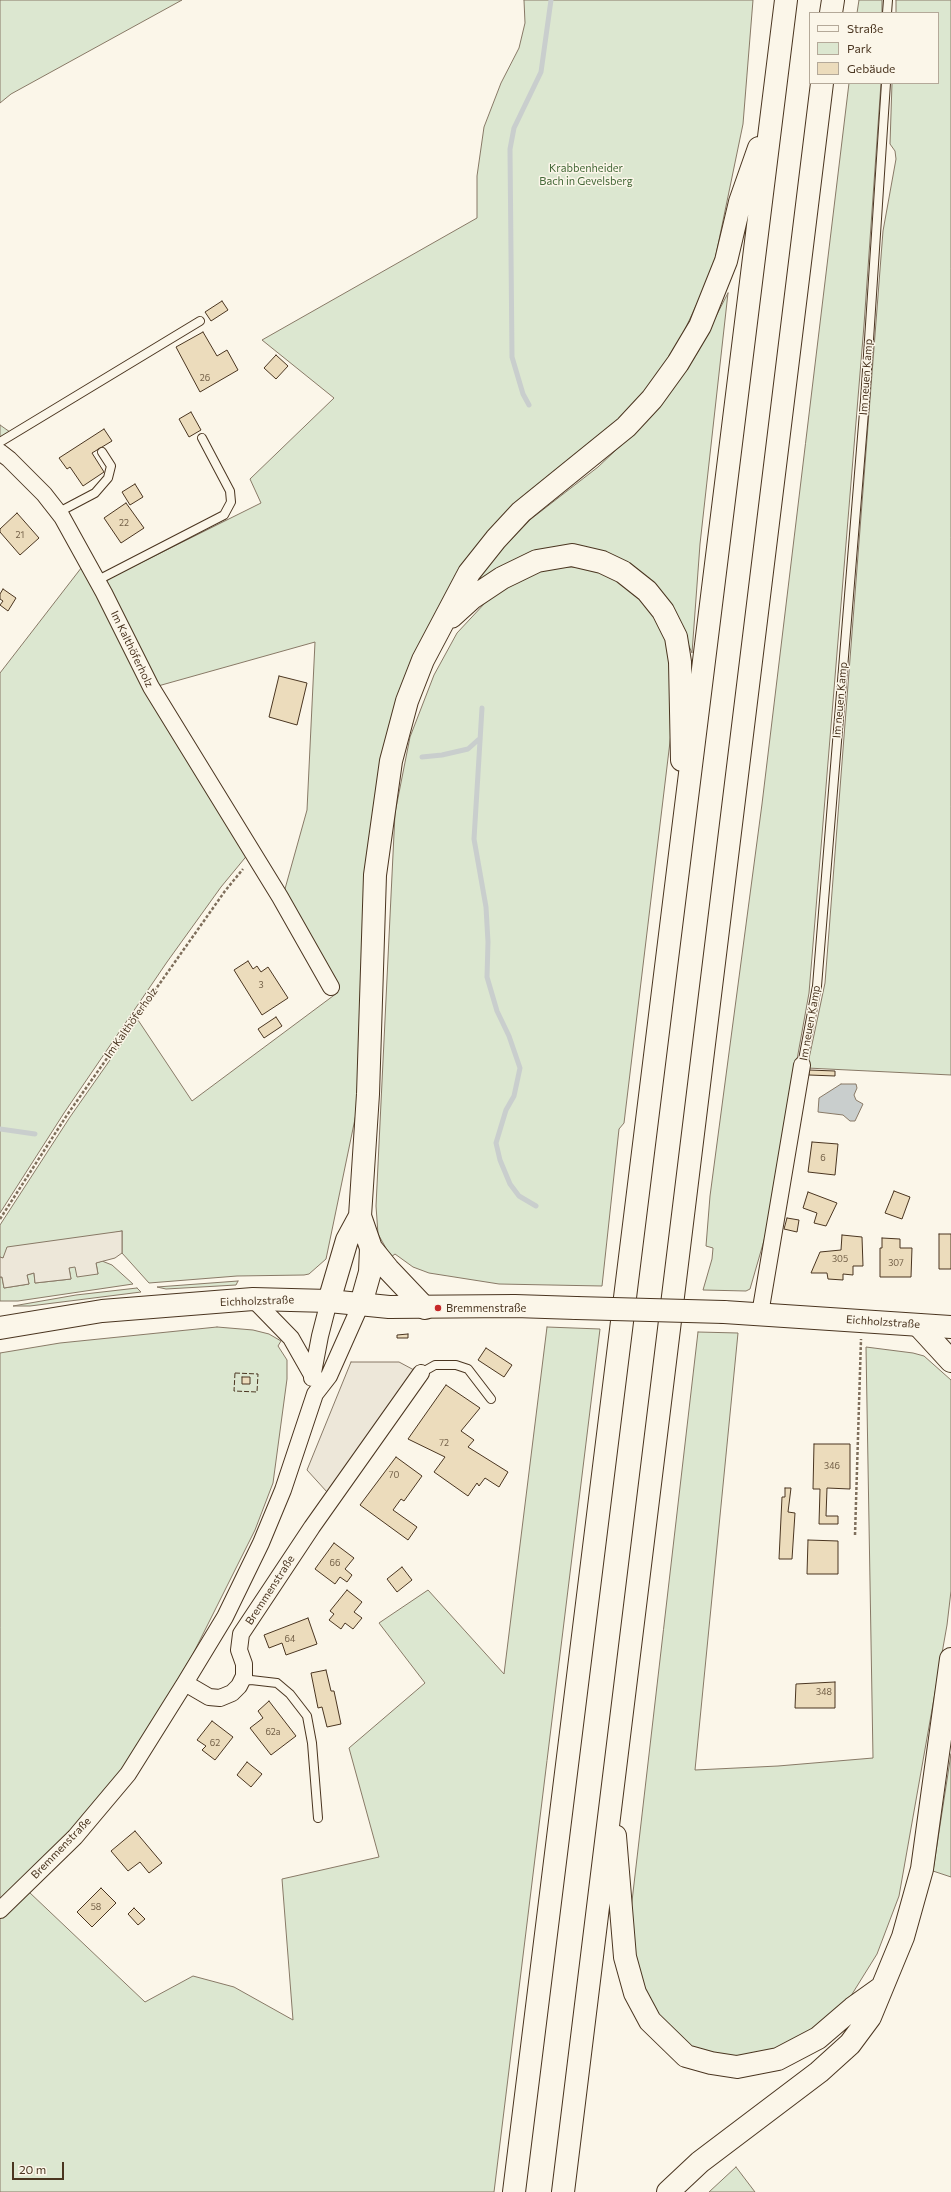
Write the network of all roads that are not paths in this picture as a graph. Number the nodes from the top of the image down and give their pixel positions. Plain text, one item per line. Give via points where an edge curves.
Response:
1 (786, 0) edge
2 (833, 0) edge
3 (888, 0) edge
4 (831, 12) edge
5 (887, 12) edge
6 (822, 84) edge
7 (886, 84) edge
8 (772, 112) junction
9 (200, 321) dead end
10 (202, 438) dead end
11 (0, 442) edge
12 (0, 452) edge
13 (102, 452) dead end
14 (59, 512) junction
15 (98, 580) junction
16 (442, 624) junction
17 (685, 827) junction
18 (331, 987) dead end
19 (802, 1065) joint
20 (360, 1216) junction
21 (371, 1248) junction
22 (253, 1299) junction
23 (329, 1301) junction
24 (361, 1304) junction
25 (425, 1308) junction
26 (760, 1314) junction
27 (5, 1325) edge
28 (918, 1325) junction
29 (951, 1327) edge
30 (951, 1361) edge
31 (421, 1373) joint
32 (312, 1375) junction
33 (315, 1394) junction
34 (491, 1399) dead end
35 (951, 1659) edge
36 (242, 1681) junction
37 (185, 1684) junction
38 (611, 1801) junction
39 (318, 1818) dead end
40 (0, 1910) edge
41 (881, 1988) junction
42 (514, 2192) edge
43 (563, 2192) edge
44 (668, 2192) edge

1 - 8 main road
2 - 4 main road
3 - 5 lane
6 - 38 main road
7 - 19 lane, Im neuen Kamp via 864,407 817,986
8 - 16 main road via 740,202 726,261 700,326 678,363 652,399 626,427 521,512 496,539 469,573
8 - 17 main road
9 - 11 lane
10 - 15 lane via 230,491 231,502 224,514
12 - 14 street, Im Kalthöferholz
13 - 14 lane via 111,466 108,478 95,493
14 - 15 street, Im Kalthöferholz
15 - 18 street, Im Kalthöferholz via 151,687 255,854
16 - 17 main road via 472,598 502,578 536,561 572,555 602,562 623,572 647,591 663,611 676,637 679,656
16 - 20 main road via 407,701 391,761 383,808 375,875 368,1094
17 - 42 main road
19 - 26 street, Im neuen Kamp
20 - 21 main road
20 - 23 main road via 347,1240
21 - 24 main road via 370,1272
21 - 25 main road
22 - 23 main road, Eichholzstraße
22 - 27 main road, Eichholzstraße via 102,1312
22 - 32 street, Bremmenstraße via 291,1338
23 - 24 main road, Eichholzstraße
23 - 32 street, Bremmenstraße
24 - 25 main road, Eichholzstraße
24 - 33 street, Bremmenstraße via 329,1376
25 - 26 main road, Eichholzstraße, bridge via 515,1306
26 - 28 main road, Eichholzstraße
28 - 29 main road, Eichholzstraße
28 - 30 main road
31 - 34 lane via 435,1365 456,1365 468,1369
31 - 36 street, Bremmenstraße via 312,1527 241,1634 239,1650 244,1664
32 - 33 street, Bremmenstraße
33 - 37 street, Bremmenstraße via 283,1490 261,1543 225,1616
35 - 41 main road via 922,1869 903,1937
36 - 37 street via 232,1693 220,1698 209,1697
36 - 39 lane via 277,1682 307,1716 312,1743
37 - 40 street, Bremmenstraße via 128,1774 75,1837
38 - 41 main road via 619,1875 620,1919 625,1957 635,1993 650,2021 686,2056 737,2067 778,2059 818,2038
38 - 43 main road
41 - 44 main road via 870,2017 850,2044 819,2072 700,2162

